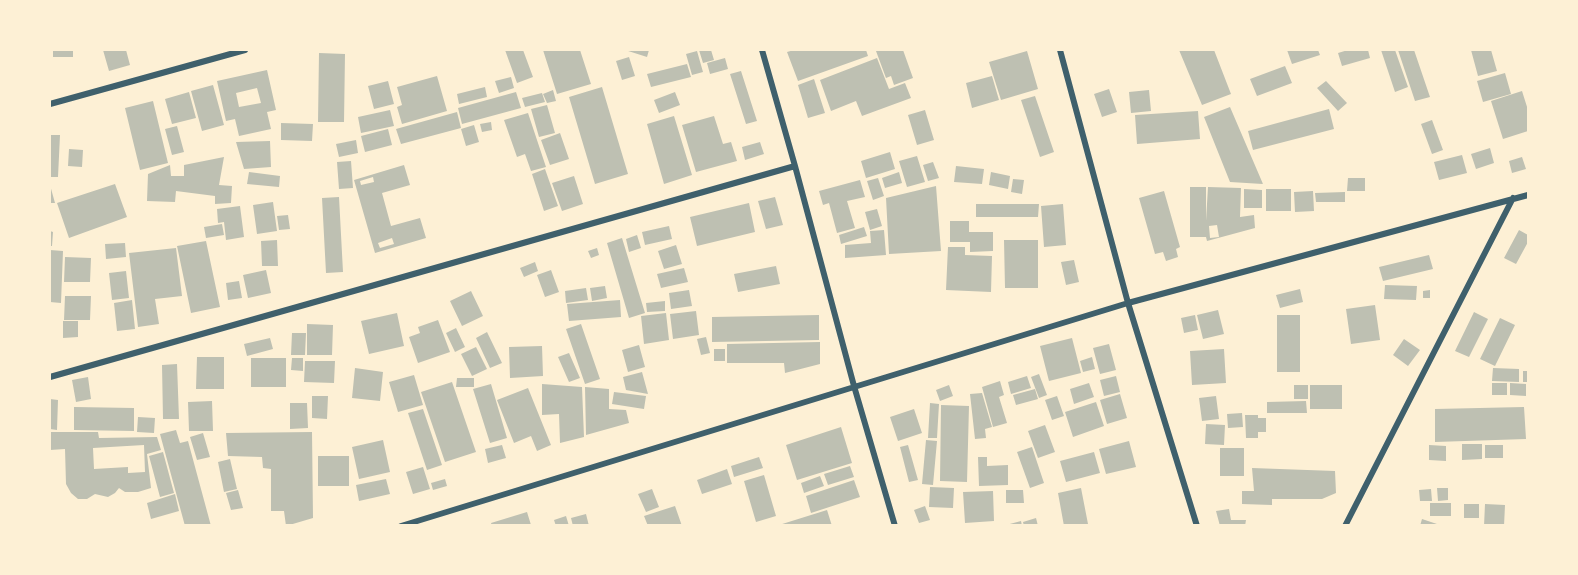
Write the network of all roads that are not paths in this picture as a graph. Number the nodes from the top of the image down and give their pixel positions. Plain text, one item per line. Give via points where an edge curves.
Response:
1 (245, 50) edge
2 (762, 50) edge
3 (1060, 50) edge
4 (50, 104) edge
5 (795, 166) junction
6 (1528, 195) edge
7 (1513, 198) junction
8 (1128, 303) junction
9 (50, 376) edge
10 (854, 386) junction
11 (401, 525) edge
12 (895, 525) edge
13 (1197, 525) edge
14 (1345, 525) edge

1 - 4 street
2 - 5 street
3 - 8 street
5 - 9 street
5 - 10 street
6 - 7 street
7 - 8 street
7 - 14 street
8 - 10 street
8 - 13 street
10 - 11 street
10 - 12 street

